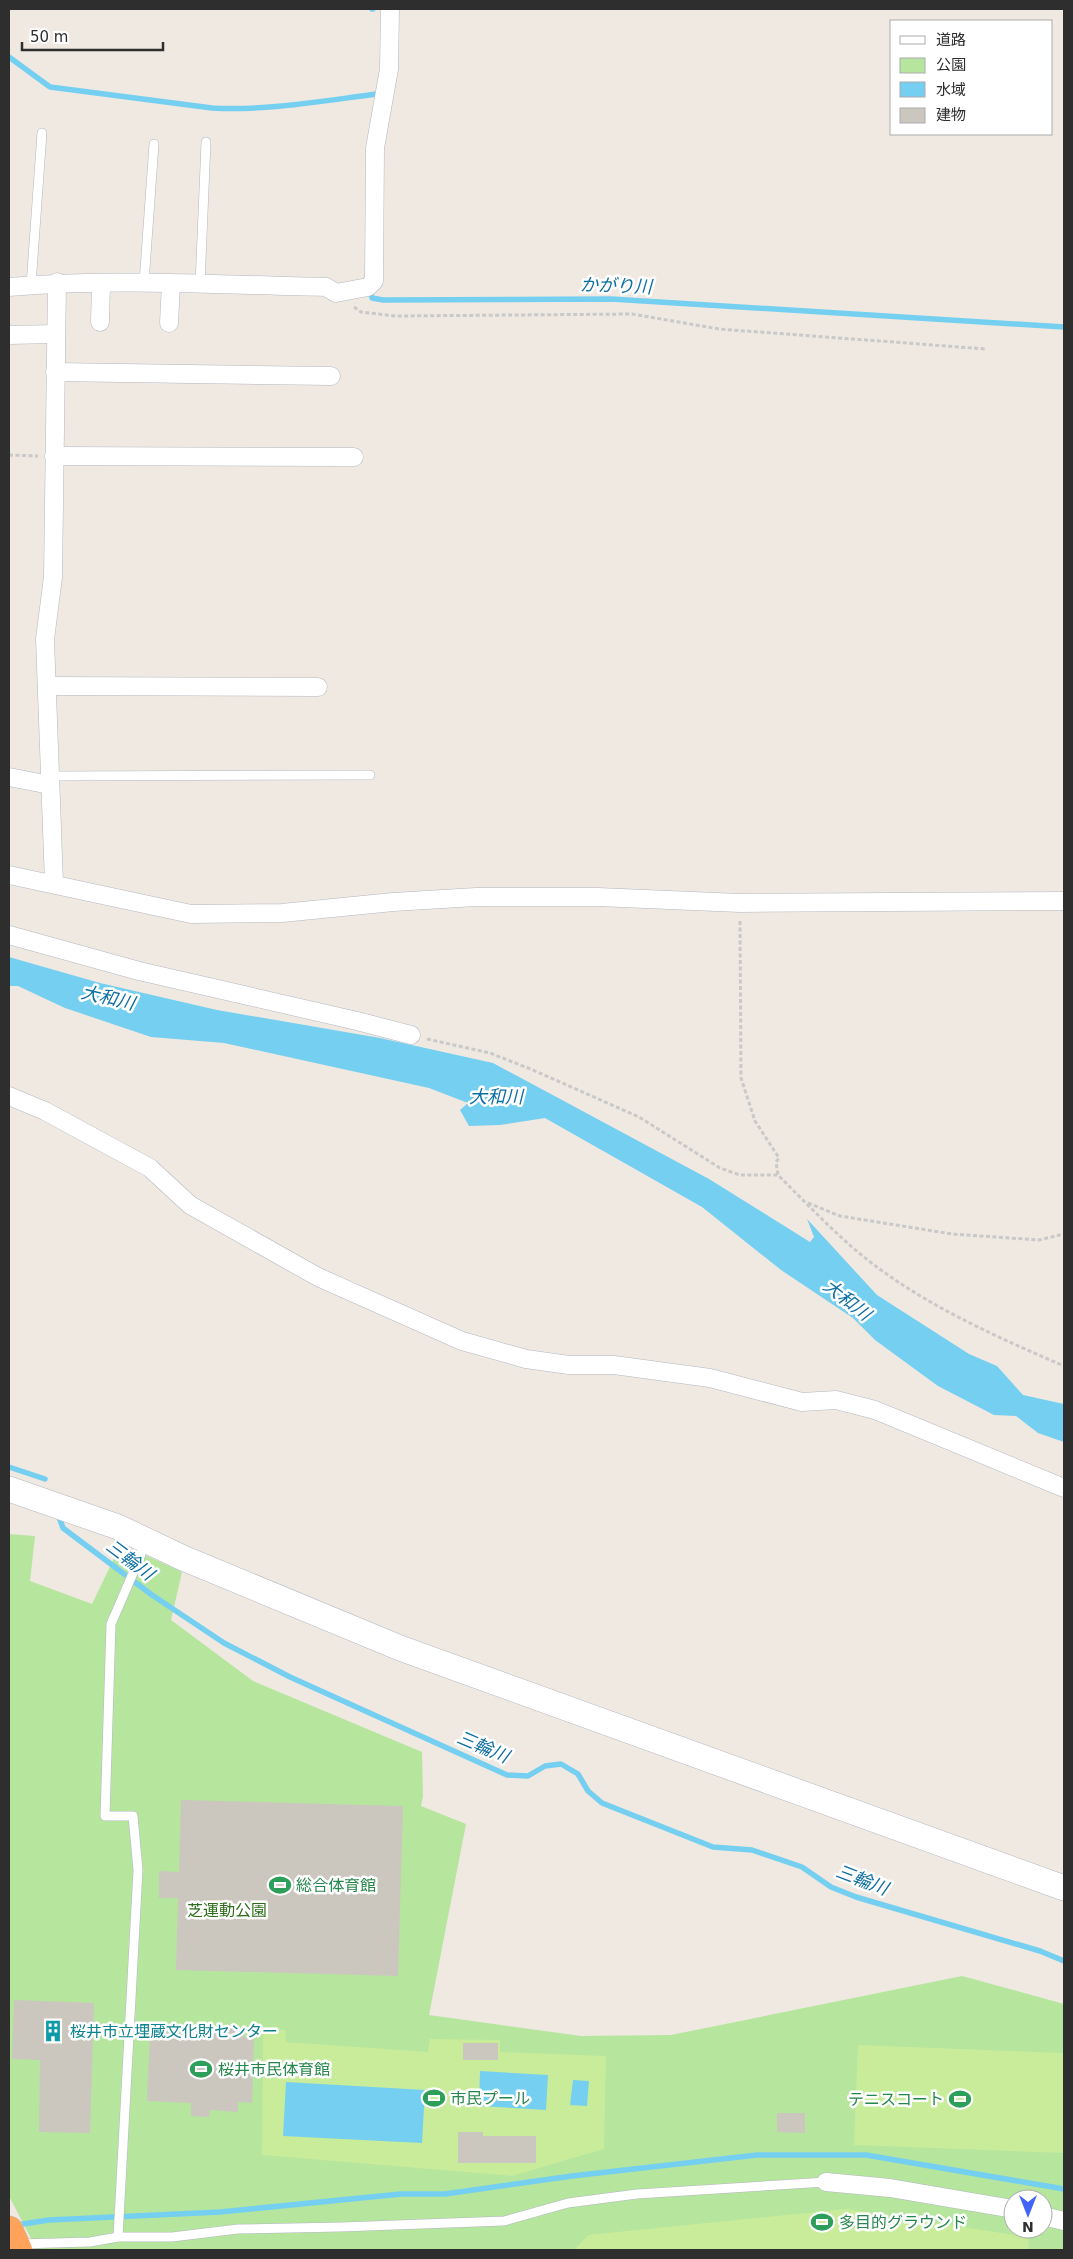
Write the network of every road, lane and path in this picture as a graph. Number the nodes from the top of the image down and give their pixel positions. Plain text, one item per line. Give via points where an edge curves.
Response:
1 (390, 9) edge
2 (42, 133) dead end
3 (206, 142) dead end
4 (154, 144) dead end
5 (57, 282) junction
6 (101, 283) junction
7 (144, 283) junction
8 (171, 284) junction
9 (31, 285) junction
10 (200, 285) junction
11 (9, 287) edge
12 (334, 291) junction
13 (100, 322) dead end
14 (169, 323) dead end
15 (56, 334) junction
16 (9, 335) edge
17 (986, 350) dead end
18 (56, 372) junction
19 (331, 376) dead end
20 (9, 455) edge
21 (54, 456) junction
22 (354, 457) dead end
23 (47, 686) junction
24 (318, 687) dead end
25 (370, 774) dead end
26 (9, 776) edge
27 (50, 781) junction
28 (9, 874) edge
29 (54, 883) junction
30 (1064, 900) edge
31 (740, 903) junction
32 (9, 935) edge
33 (411, 1036) joint
34 (9, 1096) edge
35 (778, 1175) junction
36 (805, 1202) junction
37 (1064, 1234) edge
38 (1064, 1366) edge
39 (1064, 1488) edge
40 (9, 1489) edge
41 (143, 1549) junction
42 (1064, 1888) edge
43 (826, 2182) joint
44 (1003, 2207) edge
45 (118, 2237) junction
46 (13, 2242) edge

1 - 12 street via 389,69 376,148 374,281 368,287
2 - 9 lane
3 - 10 lane
4 - 7 lane
5 - 6 street
5 - 9 street
5 - 15 street
6 - 7 street
6 - 13 street
7 - 8 street
8 - 10 street
8 - 14 street
9 - 11 street
10 - 12 street via 326,287
12 - 17 path via 361,312 396,316 632,314 720,329
15 - 16 street
15 - 18 street
18 - 19 street
18 - 21 street
20 - 21 path
21 - 22 street
21 - 23 street via 53,577 45,640
23 - 24 street
23 - 27 street
25 - 27 lane
26 - 27 street
27 - 29 street
28 - 29 street
29 - 31 street via 191,914 282,913 476,897 598,897
30 - 31 street
31 - 35 path via 742,1078 755,1121 780,1158 776,1162
32 - 33 street via 139,971
33 - 35 path via 490,1053 533,1070 639,1117 720,1168 740,1176
34 - 39 street via 45,1111 150,1168 190,1206 318,1277 462,1341 526,1359 569,1364 614,1364 710,1378 802,1402 836,1400 875,1410
35 - 36 path
36 - 37 path via 840,1216 952,1234 1039,1240
36 - 38 path via 853,1248 960,1319
40 - 41 street via 96,1519
41 - 42 street via 183,1558 400,1648
41 - 45 lane via 111,1624 105,1816 133,1816 138,1870
43 - 44 street via 890,2188
43 - 45 lane via 637,2194 568,2203 504,2221 238,2229 172,2238
45 - 46 lane via 90,2242

